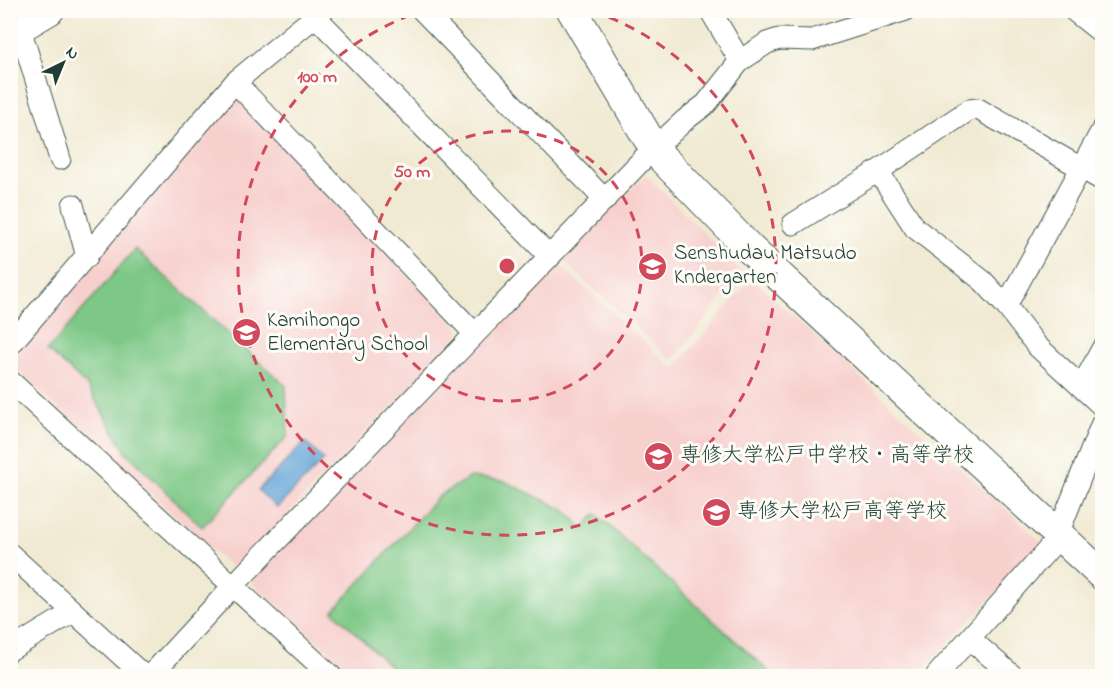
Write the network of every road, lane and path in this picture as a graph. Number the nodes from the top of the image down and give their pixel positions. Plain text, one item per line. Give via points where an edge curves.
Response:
1 (49, 10) edge
2 (422, 10) edge
3 (572, 10) edge
4 (710, 10) edge
5 (906, 10) edge
6 (1079, 12) edge
7 (319, 14) edge
8 (15, 30) edge
9 (1102, 33) edge
10 (740, 61) junction
11 (235, 82) junction
12 (1102, 130) edge
13 (655, 148) junction
14 (60, 159) dead end
15 (1082, 168) junction
16 (878, 171) junction
17 (1102, 180) edge
18 (605, 200) junction
19 (73, 205) dead end
20 (793, 224) dead end
21 (87, 257) junction
22 (550, 258) junction
23 (1006, 306) junction
24 (475, 334) junction
25 (10, 345) edge
26 (1102, 349) edge
27 (10, 381) edge
28 (1082, 386) junction
29 (1102, 406) edge
30 (1102, 423) edge
31 (1059, 535) junction
32 (10, 554) edge
33 (1102, 575) edge
34 (233, 586) junction
35 (73, 612) junction
36 (970, 639) junction
37 (10, 650) edge
38 (144, 676) edge
39 (150, 676) edge
40 (331, 676) edge
41 (936, 676) edge
42 (1013, 676) edge

1 - 8 street
2 - 18 street
3 - 13 street
4 - 10 street
5 - 10 street via 812,40 779,39
6 - 9 street
7 - 11 street
7 - 22 street
8 - 14 street
10 - 13 street via 706,104
11 - 21 street
11 - 24 street
12 - 15 street
13 - 18 street
13 - 31 street via 750,249
15 - 16 street via 978,108 969,110
15 - 17 street
15 - 23 street
16 - 20 street
16 - 23 street via 915,228 983,281
18 - 22 street
19 - 21 street
21 - 25 street
22 - 24 street
23 - 28 street via 1037,346
24 - 34 street
26 - 28 street
27 - 34 street
28 - 29 street
30 - 31 street
31 - 33 street
31 - 36 street
32 - 35 street
34 - 39 street
34 - 40 street
35 - 37 street
35 - 38 street
36 - 41 street
36 - 42 street

